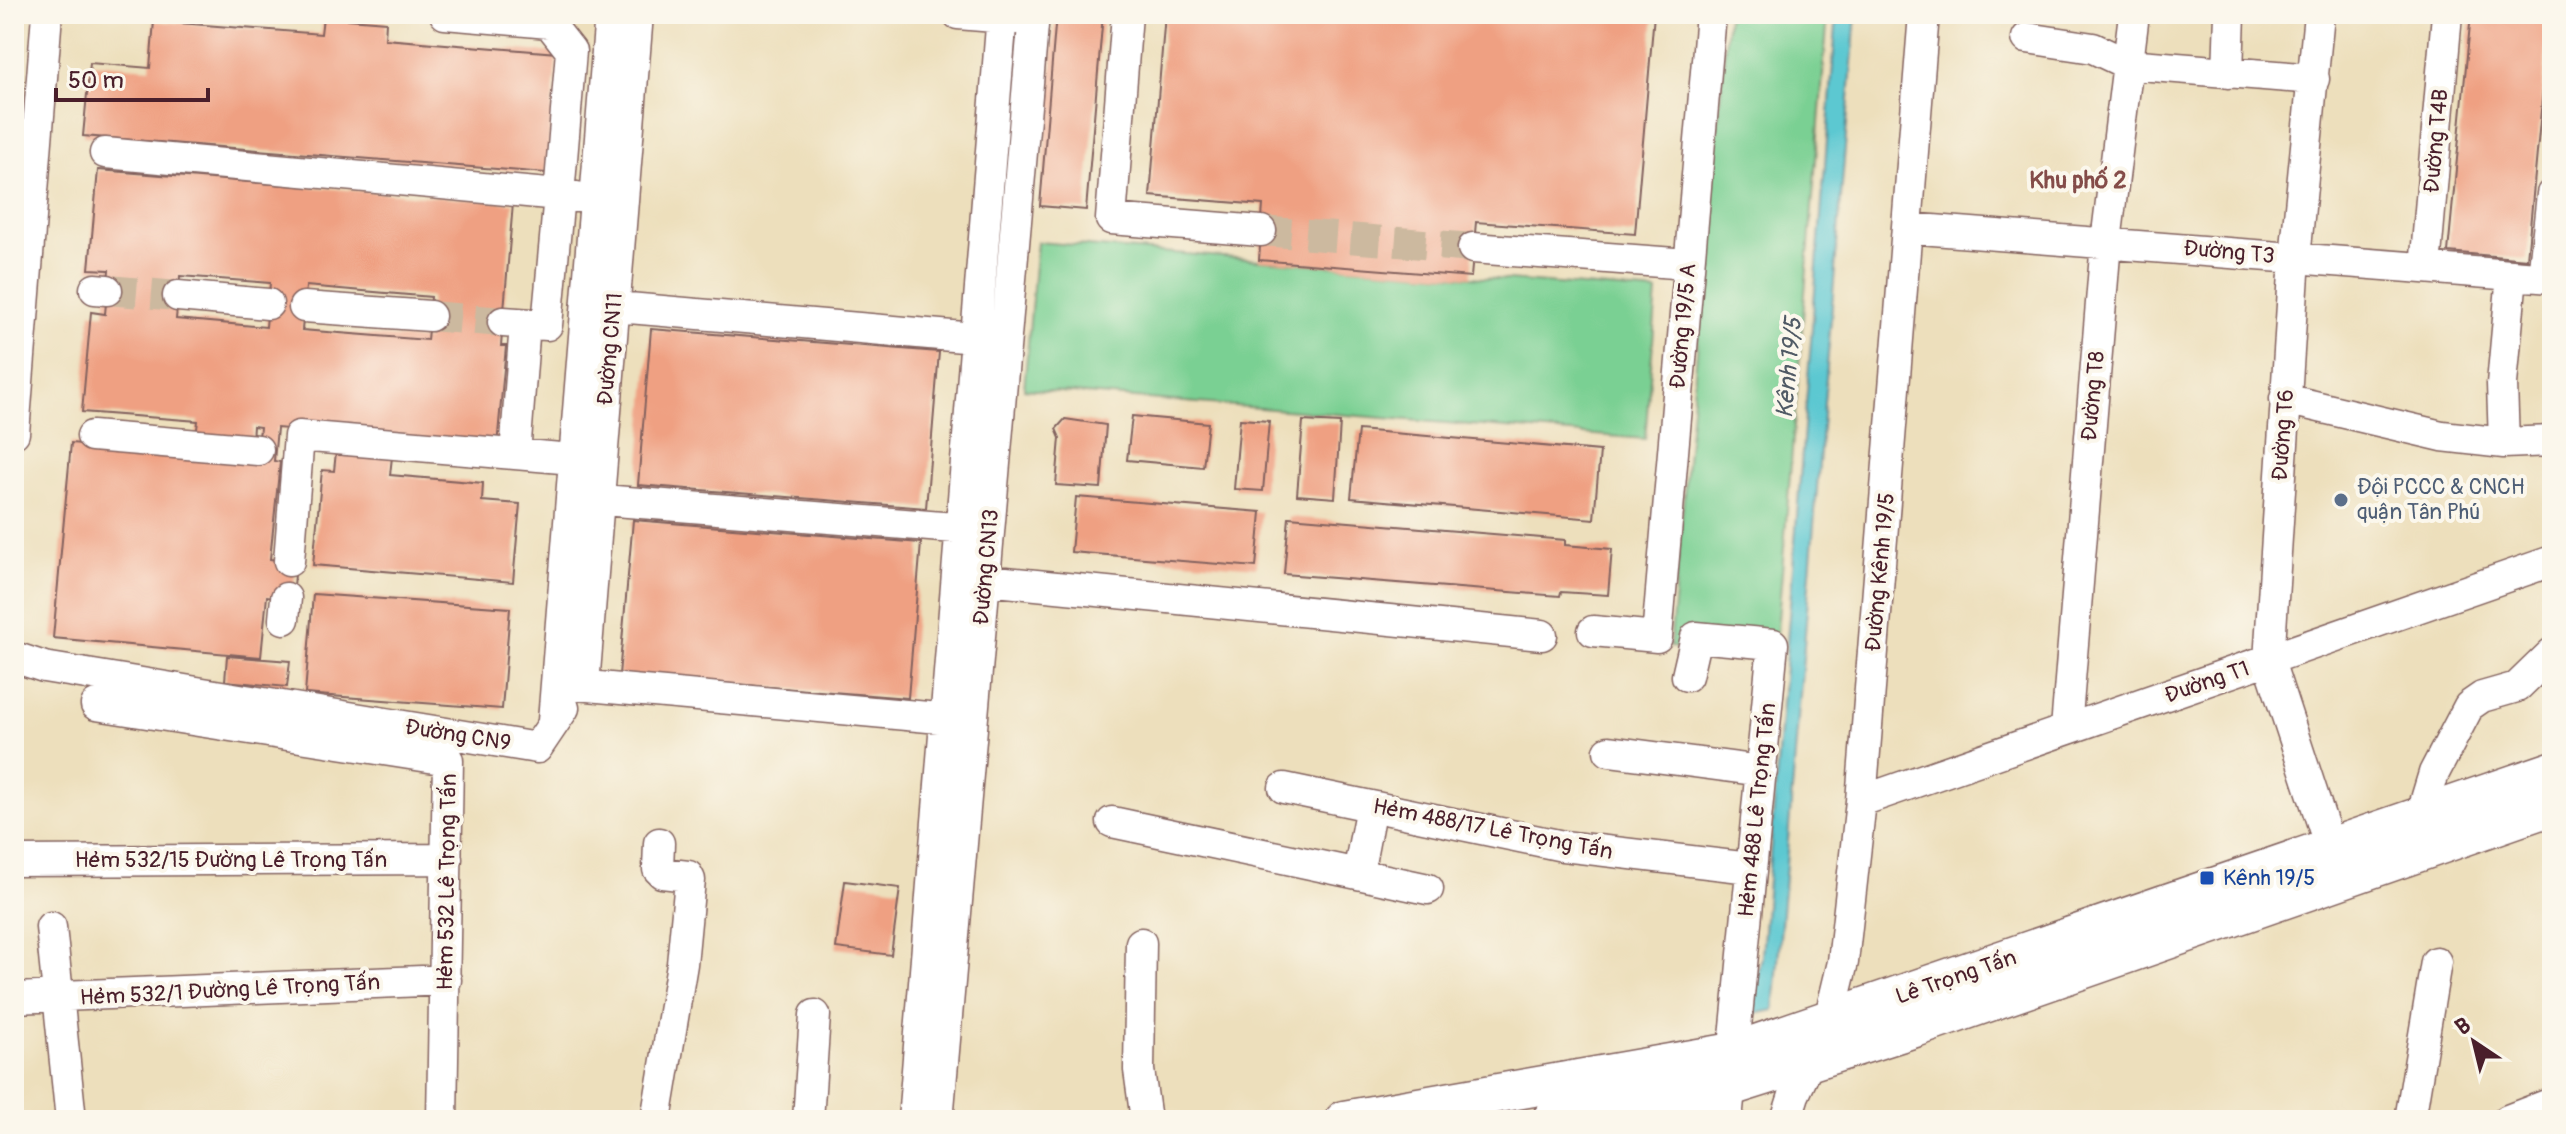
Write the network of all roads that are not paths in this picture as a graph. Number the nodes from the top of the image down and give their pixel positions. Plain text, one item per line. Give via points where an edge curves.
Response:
1 (47, 14) edge
2 (445, 14) edge
3 (610, 14) edge
4 (638, 14) edge
5 (958, 14) edge
6 (1127, 14) edge
7 (1711, 14) edge
8 (1924, 14) edge
9 (2134, 14) edge
10 (2230, 14) edge
11 (2319, 14) edge
12 (2447, 14) edge
13 (1002, 16) edge
14 (1034, 17) edge
15 (2027, 38) dead end
16 (2127, 64) junction
17 (2228, 73) junction
18 (2314, 79) junction
19 (105, 153) dead end
20 (24, 185) edge
21 (2552, 194) edge
22 (559, 195) junction
23 (596, 198) junction
24 (1907, 228) junction
25 (1261, 231) tunnel mouth
26 (2106, 242) junction
27 (1473, 248) tunnel mouth
28 (2295, 258) junction
29 (1688, 264) junction
30 (2425, 268) junction
31 (2512, 275) junction
32 (2548, 277) edge
33 (178, 296) tunnel mouth
34 (268, 304) dead end
35 (304, 307) dead end
36 (595, 313) junction
37 (430, 316) tunnel mouth
38 (525, 323) junction
39 (18, 338) edge
40 (975, 338) junction
41 (2285, 399) junction
42 (14, 433) edge
43 (92, 436) dead end
44 (2552, 441) edge
45 (2504, 443) junction
46 (277, 452) junction
47 (515, 454) junction
48 (573, 459) junction
49 (583, 498) junction
50 (960, 529) junction
51 (990, 531) junction
52 (289, 561) dead end
53 (2552, 561) edge
54 (986, 580) junction
55 (1593, 631) dead end
56 (1542, 635) dead end
57 (2552, 653) edge
58 (14, 657) edge
59 (2269, 661) junction
60 (1687, 676) dead end
61 (570, 684) junction
62 (96, 705) dead end
63 (957, 720) junction
64 (2066, 729) junction
65 (1609, 751) dead end
66 (1762, 771) junction
67 (2552, 771) edge
68 (1284, 788) dead end
69 (1861, 801) junction
70 (1371, 806) junction
71 (2552, 806) edge
72 (950, 814) junction
73 (2421, 816) junction
74 (1112, 822) dead end
75 (659, 843) dead end
76 (447, 859) junction
77 (14, 861) edge
78 (2336, 863) junction
79 (1750, 868) junction
80 (1358, 874) junction
81 (1428, 889) dead end
82 (51, 927) dead end
83 (1141, 943) dead end
84 (2436, 962) dead end
85 (446, 980) junction
86 (14, 998) edge
87 (60, 998) junction
88 (815, 1015) dead end
89 (1829, 1020) junction
90 (1812, 1061) junction
91 (1730, 1086) edge
92 (2552, 1103) edge
93 (71, 1120) edge
94 (442, 1120) edge
95 (656, 1120) edge
96 (808, 1120) edge
97 (913, 1120) edge
98 (938, 1120) edge
99 (1146, 1120) edge
100 (1344, 1120) edge
101 (1551, 1120) edge
102 (1786, 1120) edge
103 (2410, 1120) edge
104 (2508, 1120) edge

1 - 20 street
2 - 22 street via 549,23 571,51
3 - 23 street, Đường CN11
4 - 36 street, Đường CN11
5 - 13 street
6 - 25 street via 1111,219
7 - 29 street, Đường 19/5 A
8 - 24 street, Đường Kênh 19/5
9 - 16 street, Đường T8
10 - 17 street
11 - 18 street, Đường T6
12 - 30 street, Đường T4B
13 - 14 street
13 - 40 street, Đường CN13
14 - 51 street, Đường CN13
15 - 16 street via 2093,48
16 - 17 street
16 - 26 street, Đường T8
17 - 18 street
18 - 28 street, Đường T6
19 - 22 street
20 - 39 street
21 - 32 street
22 - 23 street
22 - 38 street
23 - 36 street, Đường CN11
24 - 26 street, Đường T3
24 - 69 street, Đường Kênh 19/5
26 - 28 street, Đường T3
26 - 64 street, Đường T8
27 - 29 street
28 - 30 street, Đường T3
28 - 41 street, Đường T6
29 - 55 street, Đường 19/5 A via 1657,637
30 - 31 street, Đường T3
31 - 32 street, Đường T3
31 - 45 street via 2502,384
33 - 34 street
35 - 37 street
36 - 38 street
36 - 40 street
36 - 48 street, Đường CN11
36 - 49 street, Đường CN11
38 - 47 street
39 - 42 street
40 - 50 street, Đường CN13
41 - 45 street via 2442,436
41 - 59 street, Đường T6
43 - 46 street
44 - 45 street
46 - 47 street via 299,436
46 - 52 street
47 - 48 street
48 - 49 street, Đường CN11
49 - 50 street
49 - 61 street, Đường CN11
50 - 51 street
50 - 63 street, Đường CN13
51 - 54 street, Đường CN13
53 - 59 street, Đường T1
54 - 56 street
54 - 63 street, Đường CN13
57 - 73 street via 2517,687 2469,706 2434,773
58 - 61 street, Đường CN9 via 44,667 537,748
59 - 64 street, Đường T1
59 - 78 street, Đường T6
60 - 66 street, Hẻm 488 Lê Trọng Tấn via 1696,637 1773,644
61 - 63 street
62 - 76 street, Hẻm 532 Lê Trọng Tấn via 448,760
63 - 72 street, Đường CN13
64 - 69 street, Đường T1
65 - 66 street
66 - 79 street, Hẻm 488 Lê Trọng Tấn
67 - 73 main road, Lê Trọng Tấn
68 - 70 street, Hẻm 488/17 Lê Trọng Tấn
69 - 89 street, Đường Kênh 19/5 via 1843,962
70 - 79 street, Hẻm 488/17 Lê Trọng Tấn via 1563,846
70 - 80 street
71 - 78 main road, Lê Trọng Tấn
72 - 97 street, Đường CN13
72 - 98 street, Đường CN13
73 - 78 main road, Lê Trọng Tấn
74 - 80 street
75 - 95 street via 658,869 690,880
76 - 77 street, Hẻm 532/15 Đường Lê Trọng Tấn
76 - 85 street, Hẻm 532 Lê Trọng Tấn
78 - 89 main road, Lê Trọng Tấn
78 - 90 main road, Lê Trọng Tấn
79 - 91 street, Hẻm 488 Lê Trọng Tấn
80 - 81 street
82 - 87 street
83 - 99 street via 1139,1070
84 - 103 street
85 - 87 street, Hẻm 532/1 Đường Lê Trọng Tấn
85 - 94 street, Hẻm 532 Lê Trọng Tấn
86 - 87 street, Hẻm 532/1 Đường Lê Trọng Tấn
87 - 93 street
88 - 96 street
89 - 90 street, Đường Kênh 19/5
89 - 91 main road, Lê Trọng Tấn
90 - 91 main road, Lê Trọng Tấn
90 - 102 street, Đường Kênh 19/5
91 - 100 main road, Lê Trọng Tấn
91 - 101 main road, Lê Trọng Tấn
92 - 104 street

